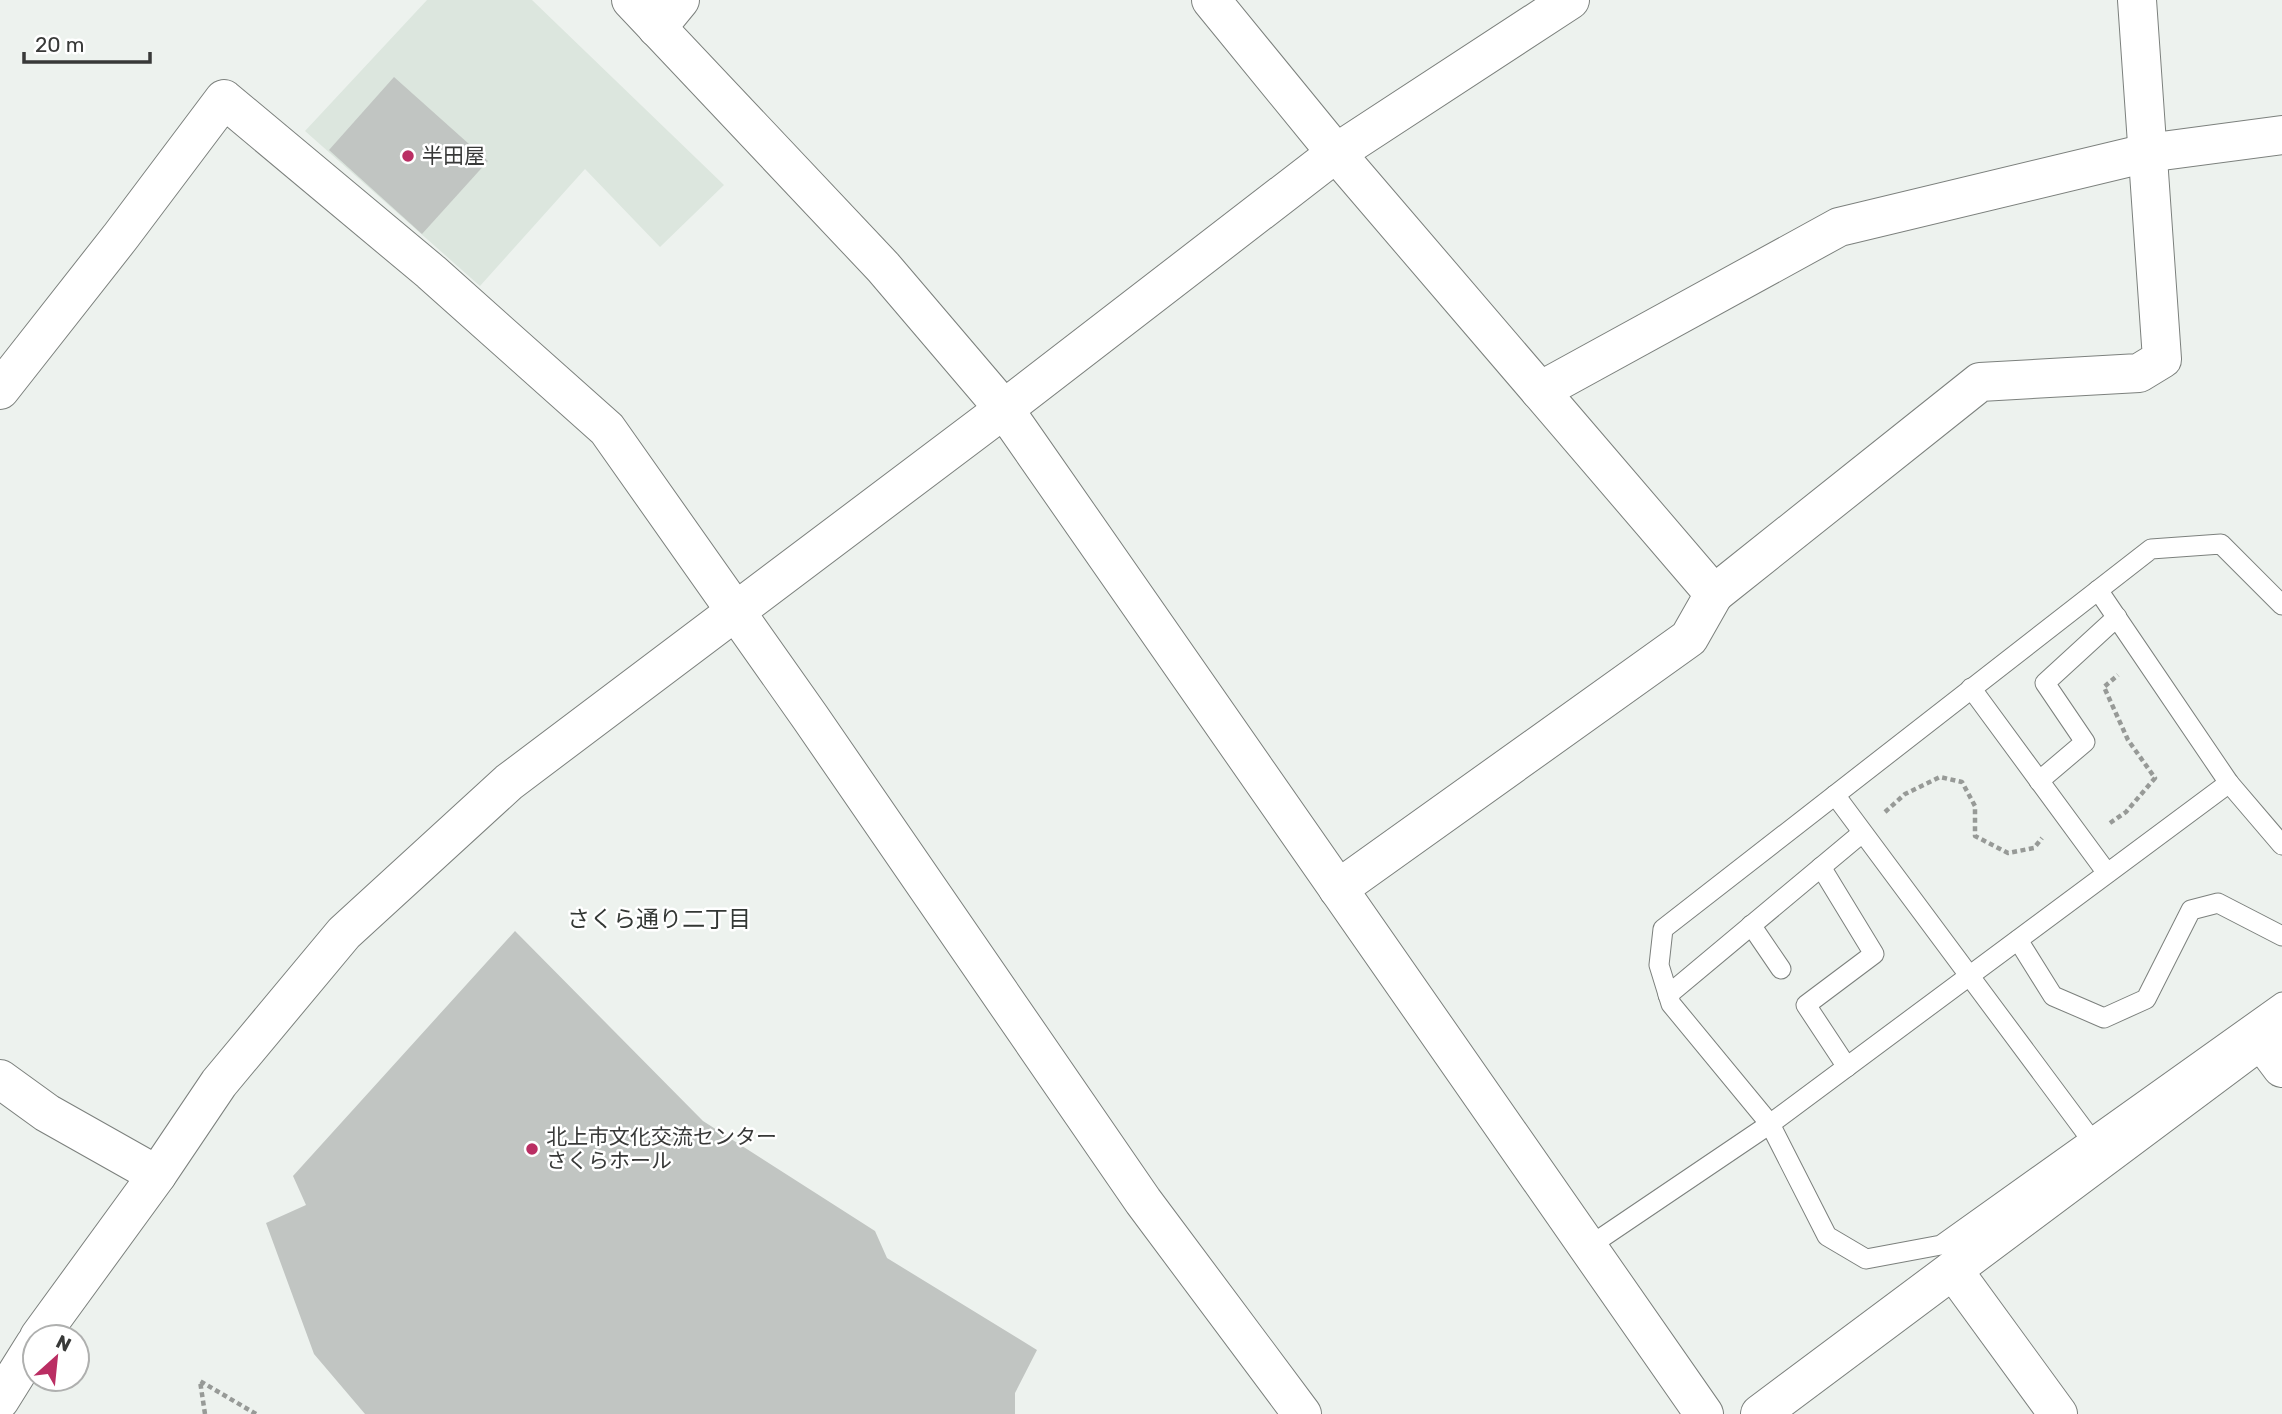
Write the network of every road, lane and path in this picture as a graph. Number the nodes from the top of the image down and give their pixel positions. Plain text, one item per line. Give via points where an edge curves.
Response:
1 (631, 0) edge
2 (1211, 0) edge
3 (1570, 0) edge
4 (2137, 0) edge
5 (669, 14) edge
6 (2282, 135) edge
7 (1336, 153) junction
8 (2147, 153) junction
9 (0, 390) edge
10 (1540, 391) junction
11 (1004, 409) junction
12 (2098, 590) junction
13 (1714, 594) junction
14 (2282, 605) edge
15 (735, 613) junction
16 (2117, 618) junction
17 (2142, 654) junction
18 (1971, 688) junction
19 (2039, 781) junction
20 (2229, 783) junction
21 (1835, 795) junction
22 (2062, 813) junction
23 (1862, 833) junction
24 (2084, 842) junction
25 (2282, 845) edge
26 (1821, 867) junction
27 (2107, 873) junction
28 (1338, 889) junction
29 (1751, 925) junction
30 (2282, 936) edge
31 (2018, 940) junction
32 (1781, 969) dead end
33 (1969, 976) junction
34 (1668, 995) junction
35 (2282, 1002) edge
36 (2275, 1044) edge
37 (1847, 1067) junction
38 (0, 1079) edge
39 (1769, 1124) junction
40 (2090, 1138) junction
41 (157, 1175) junction
42 (1588, 1247) junction
43 (1953, 1270) junction
44 (49, 1323) edge
45 (21, 1366) edge
46 (0, 1400) edge
47 (205, 1414) edge
48 (256, 1414) edge
49 (1301, 1414) edge
50 (1704, 1414) edge
51 (1760, 1414) edge
52 (2058, 1414) edge

1 - 5 street
2 - 7 street
3 - 7 street
4 - 8 street
5 - 11 street
6 - 8 street
7 - 10 street
7 - 11 street
8 - 10 street via 1839,227
8 - 13 street via 2162,359 2139,373 1980,382
9 - 15 street via 223,99 431,272 607,429
10 - 13 street
11 - 15 street
11 - 28 street
12 - 14 lane via 2151,549 2221,544
12 - 16 lane
12 - 18 lane
13 - 28 street via 1689,638
15 - 41 street via 509,782 344,933 219,1083
15 - 49 street via 1143,1201
16 - 17 lane
16 - 19 lane via 2045,682 2085,742
17 - 20 lane
17 - 24 path via 2104,687 2128,740 2155,778 2126,812
18 - 19 lane
18 - 21 lane
19 - 22 lane
20 - 25 lane
20 - 27 lane
21 - 23 lane
21 - 34 lane via 1662,929 1659,965
22 - 23 path via 2034,848 2008,853 1975,836 1975,806 1962,782 1940,776 1905,794
22 - 24 lane
23 - 26 lane
23 - 33 lane
24 - 27 lane
26 - 29 lane
26 - 37 lane via 1874,954 1806,1005
27 - 31 lane
28 - 42 street
29 - 32 lane
29 - 34 lane
30 - 31 lane via 2218,903 2191,910 2146,999 2104,1018 2053,996
31 - 33 lane
33 - 37 lane
33 - 40 lane
34 - 39 lane
35 - 40 lane
36 - 43 street
37 - 39 lane
38 - 41 street via 47,1112
39 - 40 lane via 1827,1236 1866,1259 1941,1245
39 - 42 lane
41 - 44 street
42 - 50 street
43 - 51 street
43 - 52 street
45 - 46 street
47 - 48 path via 200,1381

